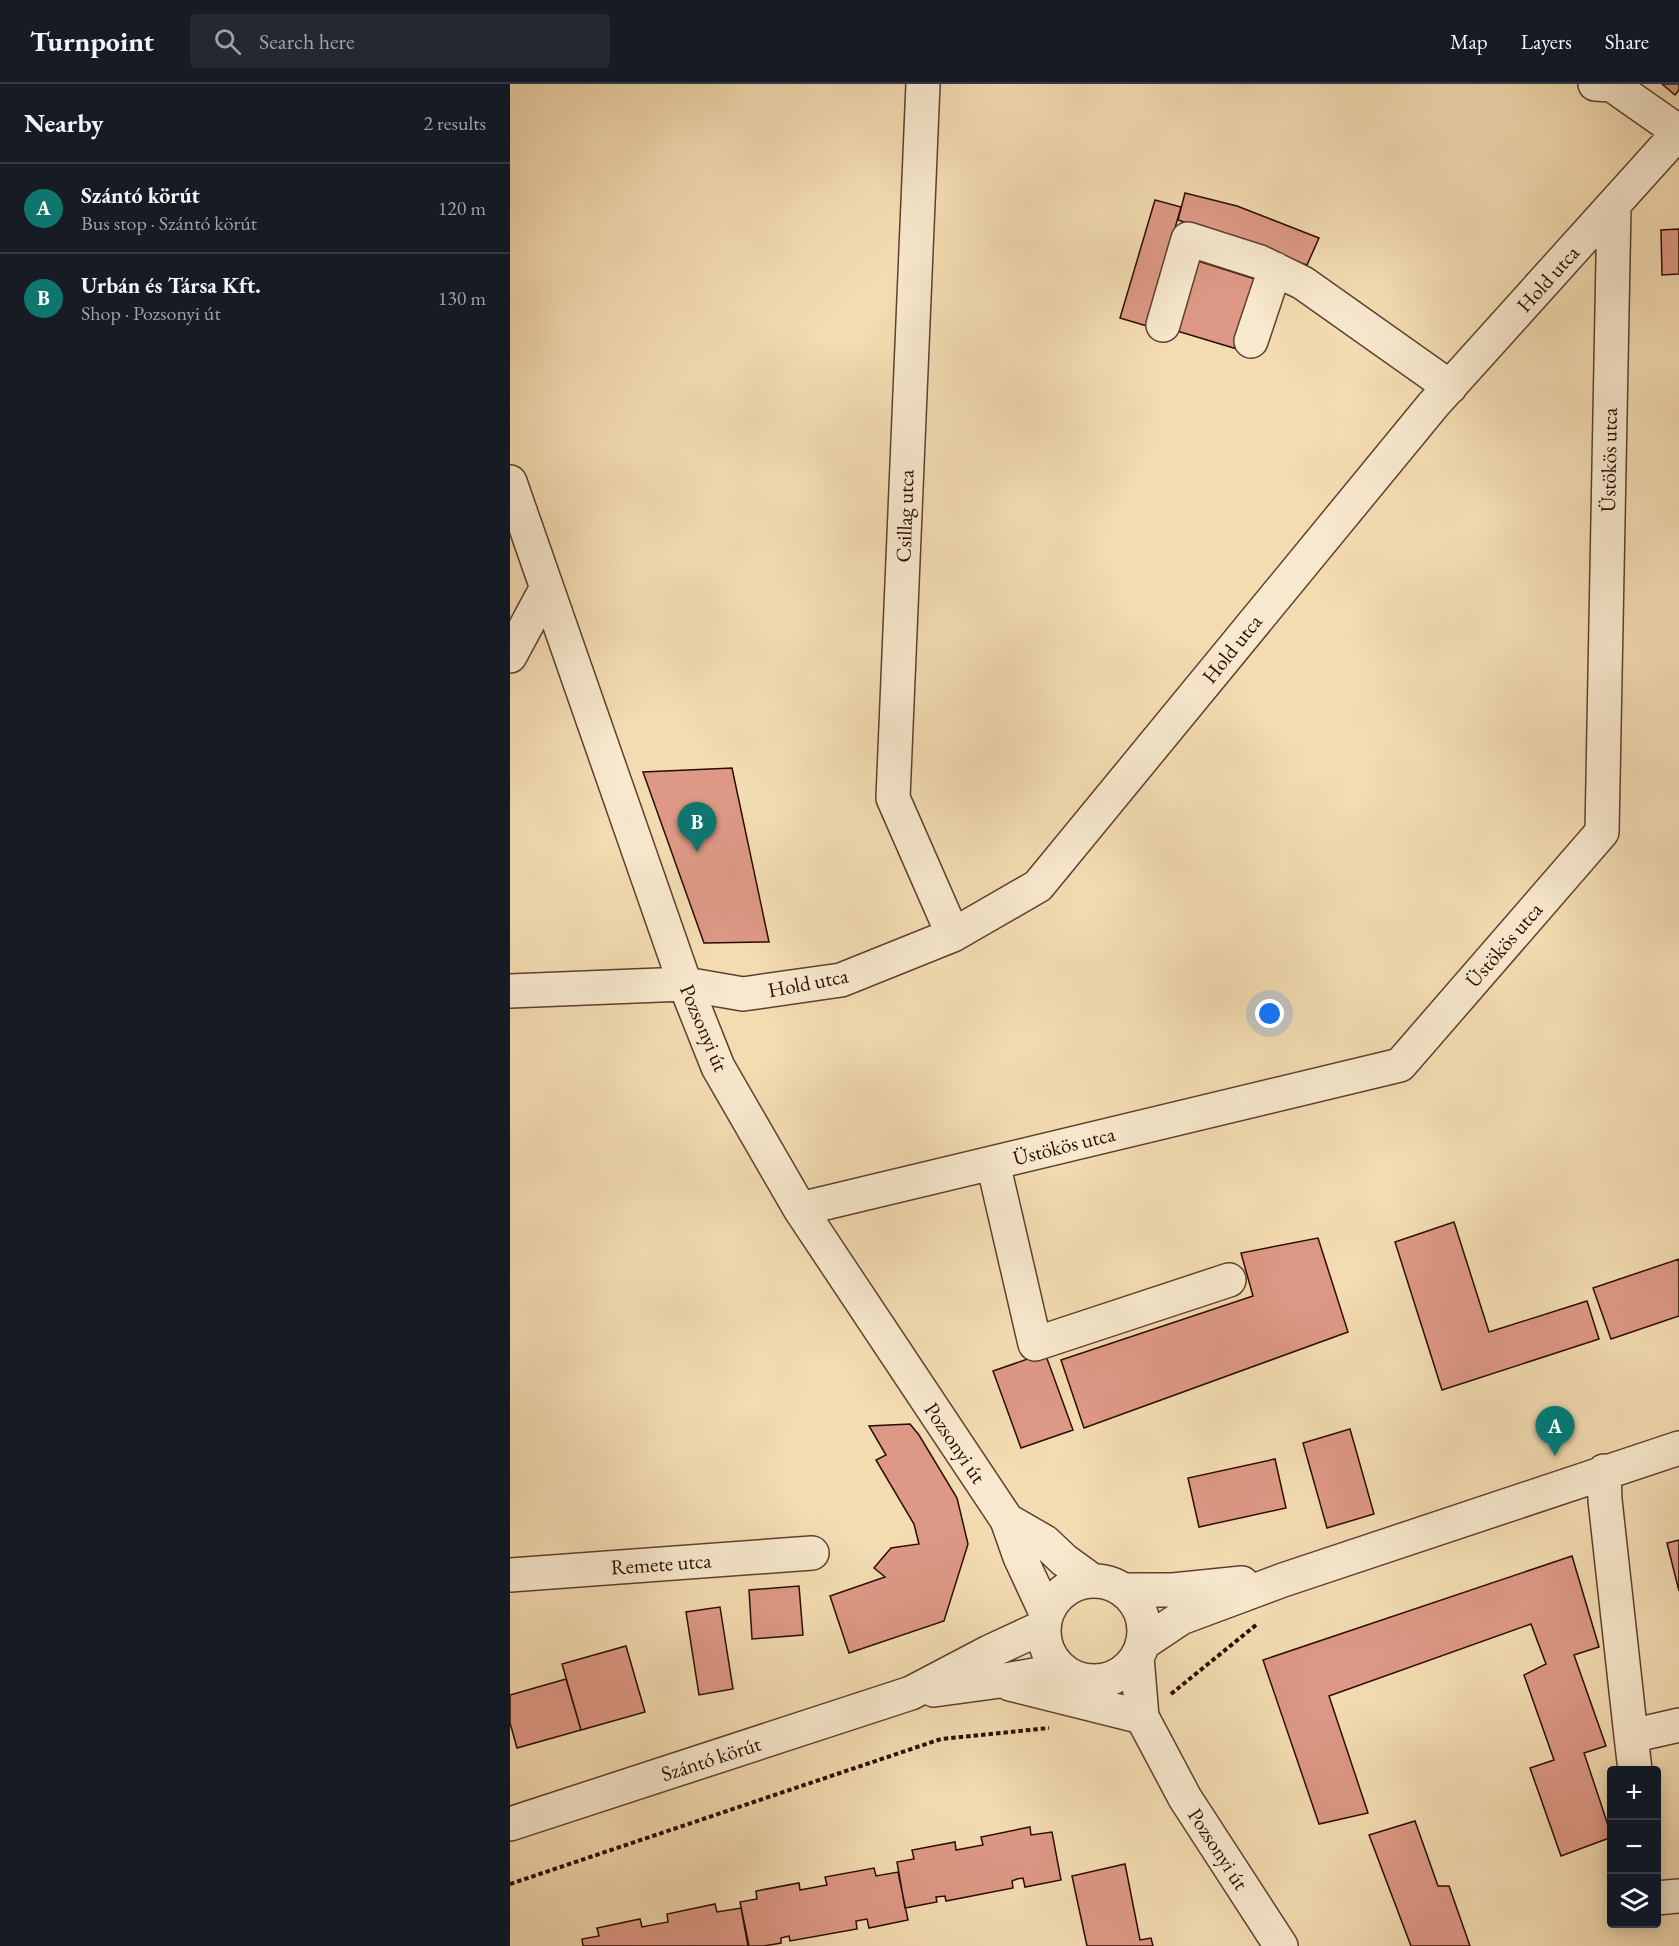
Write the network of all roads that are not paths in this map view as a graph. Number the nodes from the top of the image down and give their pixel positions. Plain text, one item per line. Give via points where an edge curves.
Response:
1 (923, 84) edge
2 (1595, 84) edge
3 (1679, 132) edge
4 (1614, 206) junction
5 (1275, 269) junction
6 (1163, 325) dead end
7 (1251, 341) dead end
8 (1450, 387) junction
9 (510, 482) edge
10 (546, 589) junction
11 (510, 656) edge
12 (953, 935) junction
13 (685, 984) junction
14 (510, 991) edge
15 (993, 1163) junction
16 (800, 1209) junction
17 (1229, 1280) dead end
18 (1679, 1448) edge
19 (1604, 1471) junction
20 (1007, 1520) junction
21 (812, 1553) dead end
22 (510, 1575) edge
23 (1283, 1580) junction
24 (1108, 1585) junction
25 (1045, 1620) junction
26 (1139, 1651) junction
27 (1070, 1674) junction
28 (1000, 1681) junction
29 (911, 1693) junction
30 (1142, 1717) junction
31 (1679, 1725) edge
32 (1631, 1736) junction
33 (1635, 1766) edge
34 (510, 1824) edge
35 (1679, 1896) edge
36 (1661, 1898) edge
37 (1281, 1946) edge

1 - 12 street, Csillag utca via 893,798
2 - 3 street via 1612,85
3 - 4 street, Hold utca
4 - 8 street, Hold utca
4 - 15 street, Üstökös utca via 1602,832 1400,1065
5 - 6 street via 1188,240
5 - 7 street
5 - 8 street via 1303,284
8 - 12 street, Hold utca via 1038,886
9 - 10 street, Pozsonyi út
10 - 11 street
10 - 13 street, Pozsonyi út
12 - 13 street, Hold utca via 841,980 743,994
13 - 14 street, Hold utca
13 - 16 street, Pozsonyi út via 718,1067
15 - 16 street, Üstökös utca
15 - 17 street via 1035,1344
16 - 20 street, Pozsonyi út
18 - 19 street
19 - 23 street
19 - 32 street
20 - 24 street, Pozsonyi út
20 - 25 street, Pozsonyi út
21 - 22 street, Remete utca
23 - 24 street via 1173,1590
23 - 26 street via 1181,1618
24 - 25 street via 1078,1583 1064,1590 1053,1601
24 - 26 street via 1134,1601 1142,1615 1144,1629
25 - 27 street via 1044,1642 1049,1656
25 - 29 street, Szántó körút
26 - 27 street via 1127,1668 1115,1676 1097,1681
26 - 30 street, Pozsonyi út
27 - 28 street, Szántó körút
27 - 30 street, Pozsonyi út
28 - 29 street, Szántó körút
28 - 30 street
29 - 34 street, Szántó körút
30 - 37 street, Pozsonyi út via 1185,1798
31 - 32 street
32 - 33 street
35 - 36 street

